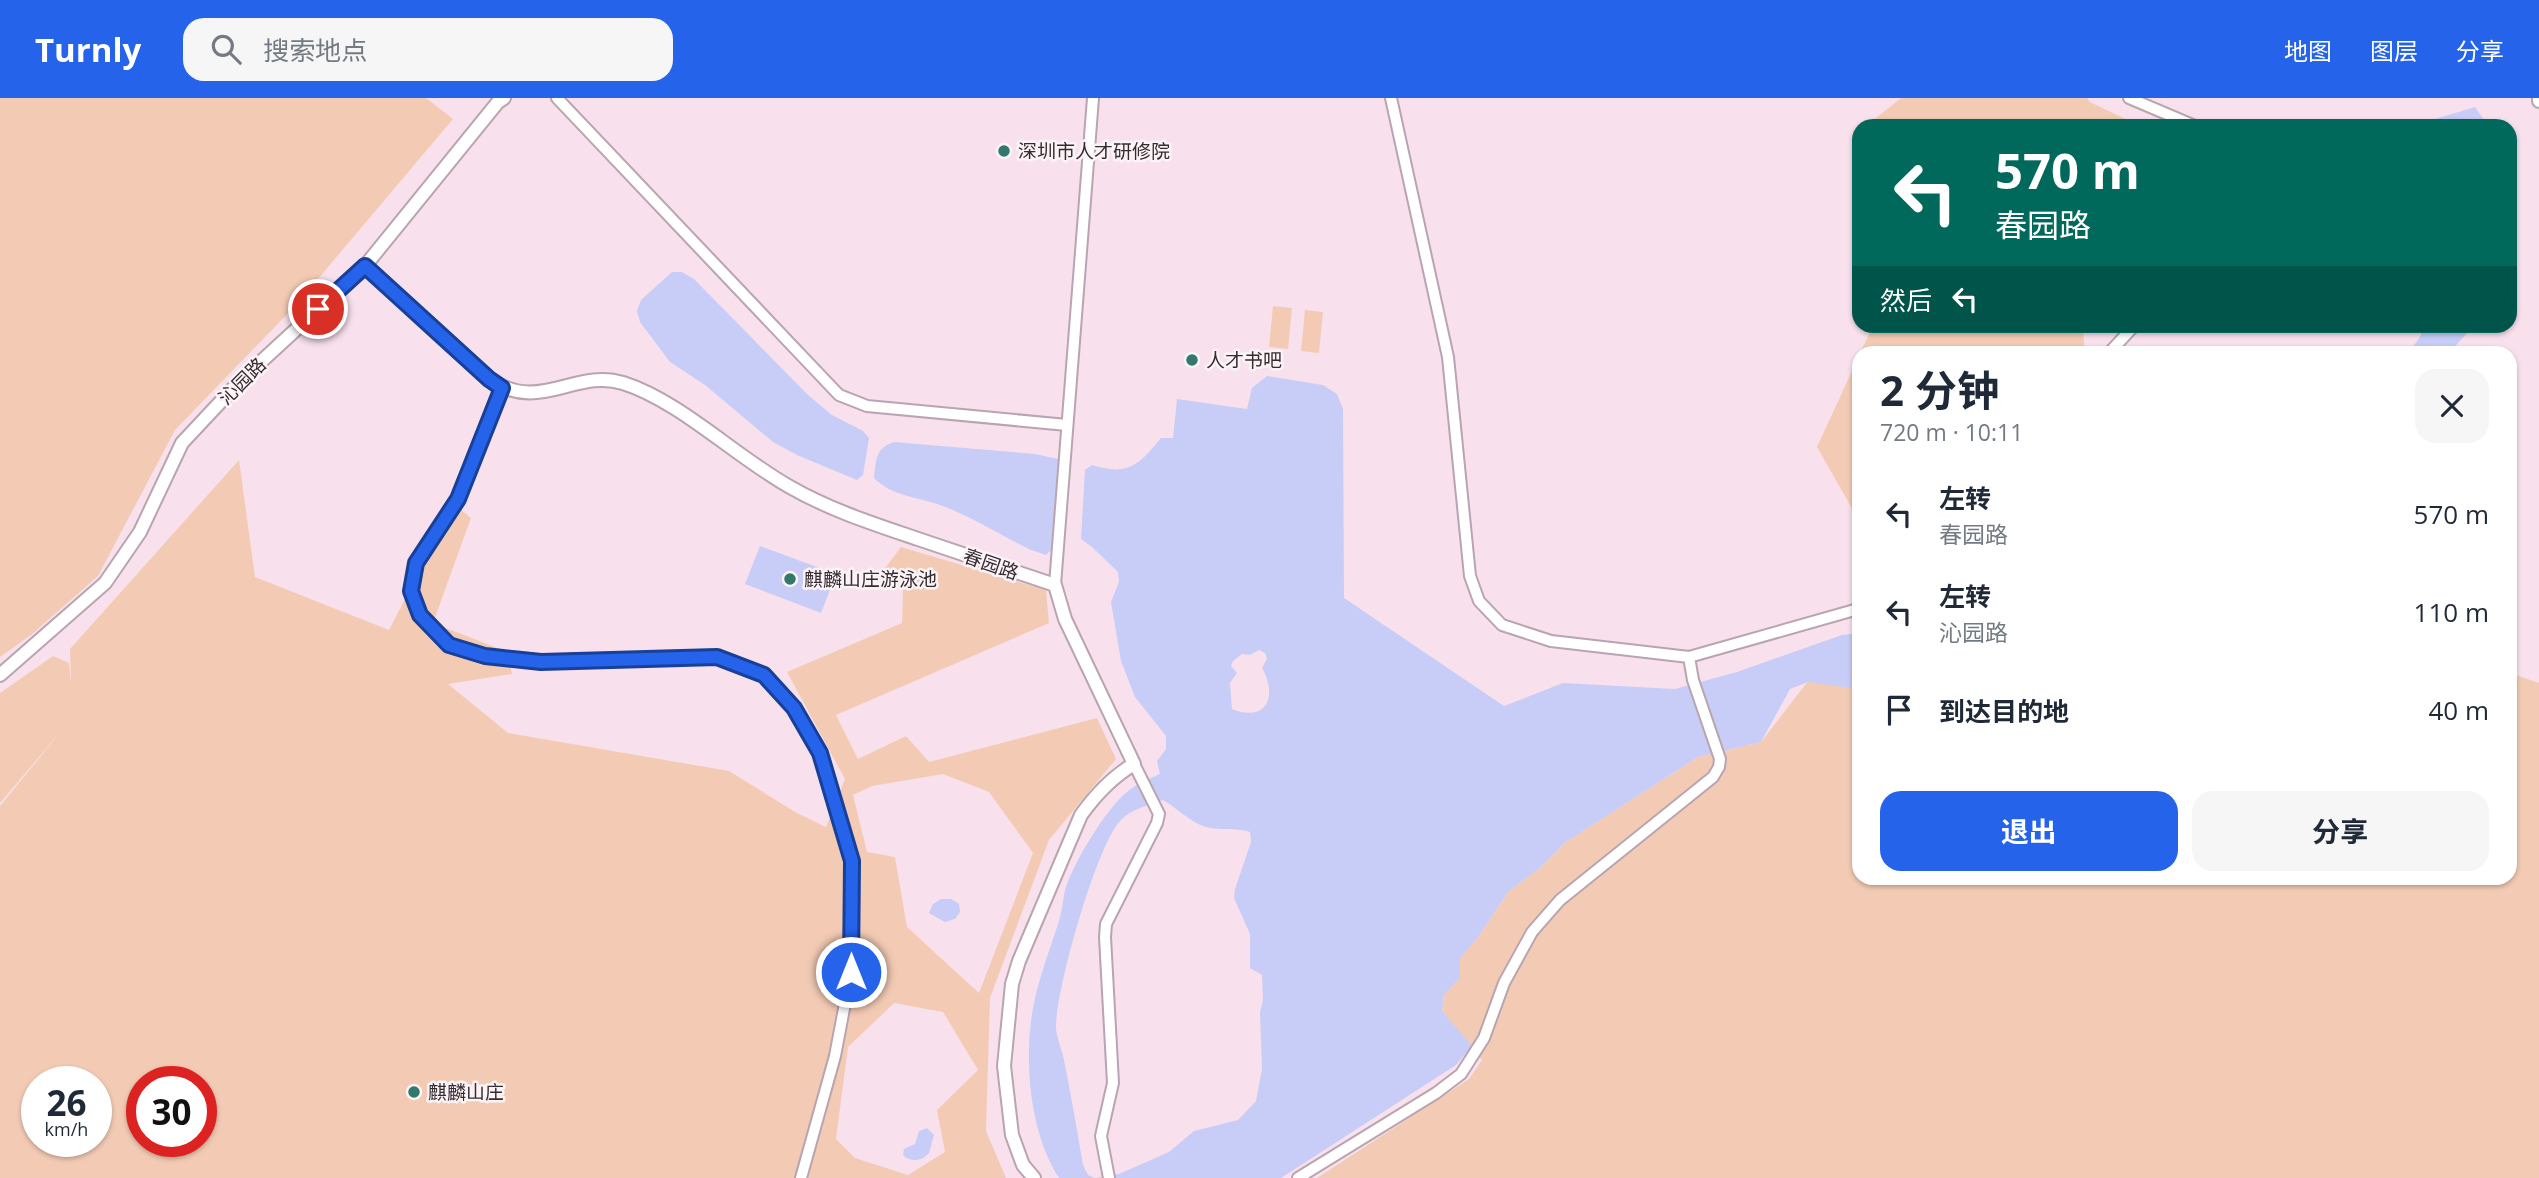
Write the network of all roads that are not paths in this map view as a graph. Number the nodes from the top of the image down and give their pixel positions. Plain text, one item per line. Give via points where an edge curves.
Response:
1 (505, 98) edge
2 (557, 98) edge
3 (1093, 98) edge
4 (1391, 98) edge
5 (2129, 98) edge
6 (2178, 119) edge
7 (365, 266) junction
8 (2128, 333) edge
9 (2115, 346) edge
10 (502, 388) junction
11 (1067, 425) junction
12 (1055, 585) junction
13 (1852, 612) edge
14 (1689, 657) junction
15 (0, 676) edge
16 (1134, 764) junction
17 (801, 1178) edge
18 (1034, 1178) edge
19 (1109, 1178) edge
20 (1298, 1178) edge

1 - 7 street, 沁园路
2 - 11 street via 839,395 867,406
3 - 11 street
4 - 14 street via 1448,357 1470,576 1479,601 1502,625 1526,634
5 - 6 street
7 - 10 street
7 - 15 street, 沁园路 via 240,381 182,443 140,532 105,583
8 - 9 street
10 - 12 street, 春园路 via 526,394 605,380 620,382 654,396 789,487 847,515
10 - 17 street via 458,499 416,563 411,591 420,615 449,645 485,656 541,662 717,657 764,675 794,708 820,753 852,861 851,972 835,1056
11 - 12 street
12 - 16 street via 1065,619
13 - 14 street
14 - 20 street via 1720,759 1713,777 1560,900 1532,932 1504,984 1484,1038 1461,1074
16 - 18 street via 1118,774 1081,816 1012,984 1004,1066 1012,1135 1023,1165
16 - 19 street via 1159,814 1106,924 1113,1083 1101,1136

